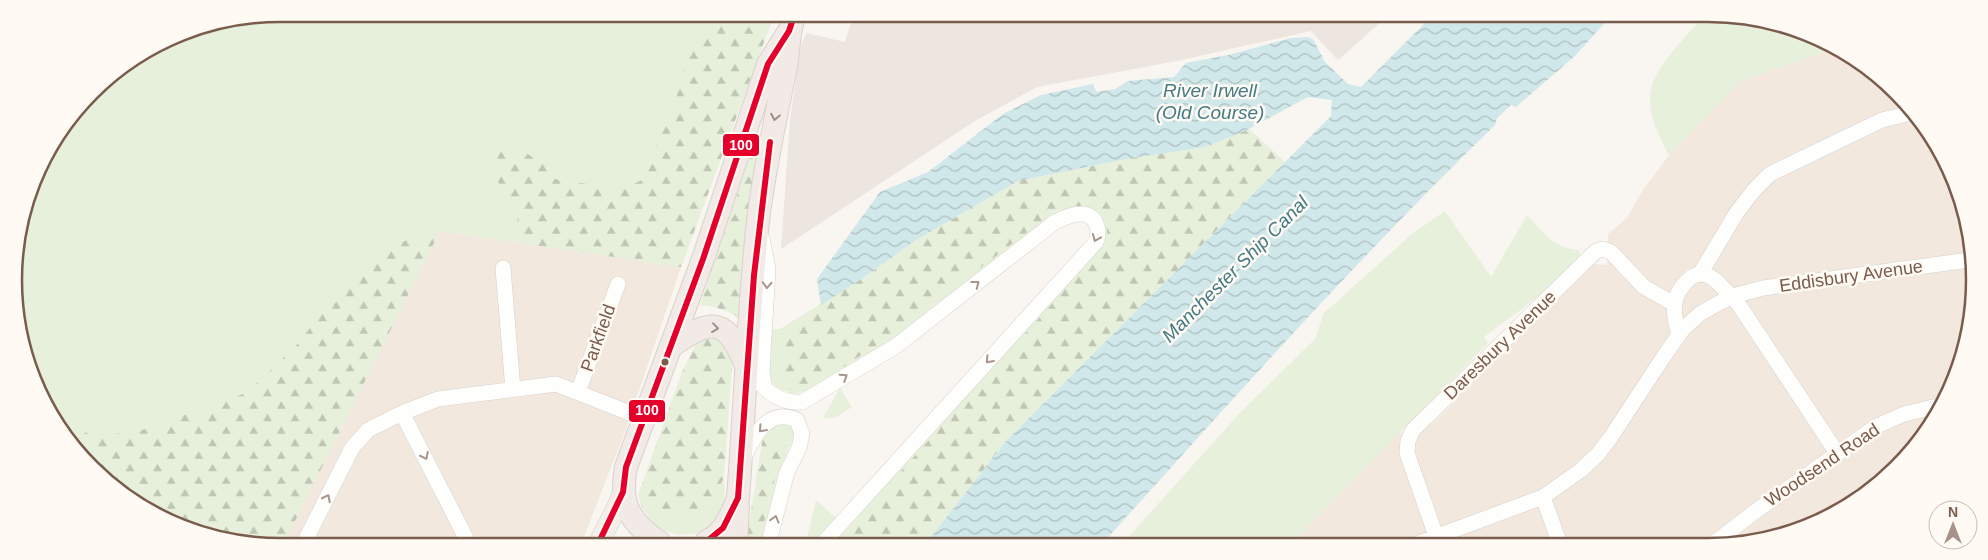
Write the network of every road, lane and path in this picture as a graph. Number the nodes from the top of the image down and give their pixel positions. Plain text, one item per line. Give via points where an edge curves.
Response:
1 (792, 23) edge
2 (1905, 114) edge
3 (758, 220) junction
4 (1965, 261) edge
5 (503, 268) dead end
6 (1700, 274) junction
7 (618, 284) dead end
8 (1734, 296) junction
9 (1674, 304) junction
10 (1679, 335) junction
11 (672, 346) junction
12 (746, 366) junction
13 (764, 385) junction
14 (513, 390) junction
15 (578, 392) junction
16 (802, 402) junction
17 (1932, 407) edge
18 (402, 413) junction
19 (644, 418) junction
20 (797, 420) junction
21 (1837, 453) junction
22 (740, 463) junction
23 (623, 492) junction
24 (1543, 496) junction
25 (738, 498) junction
26 (1436, 536) junction
27 (1722, 537) edge
28 (307, 538) edge
29 (466, 538) edge
30 (601, 538) edge
31 (653, 538) edge
32 (711, 538) edge
33 (736, 538) edge
34 (770, 538) edge
35 (828, 538) edge
36 (1431, 538) edge
37 (1558, 538) edge

1 -> 3 highway
1 - 11 highway via 768,64
2 - 6 street via 1882,120 1770,174 1736,212
3 - 12 highway
3 -> 13 street via 768,268
4 - 8 street, Eddisbury Avenue via 1763,288
5 - 14 street
6 - 8 street via 1707,275
6 - 9 street via 1682,286
7 - 15 street, Parkfield
8 - 10 street, Eddisbury Avenue via 1701,313
8 - 21 street
9 - 10 street
9 - 26 street, Daresbury Avenue via 1644,287 1611,252 1596,251 1413,430 1407,453
10 - 24 street, Eddisbury Avenue via 1598,454
11 -> 12 highway via 692,331 719,328 736,342
11 - 19 highway
12 - 13 street
12 - 22 highway
13 - 16 street via 780,400
14 - 15 street via 556,384
14 - 18 street via 438,399
15 - 19 street
16 - 20 street
16 -> 35 street via 896,346 1055,222 1082,214 1096,222 1099,229 1096,242
17 - 21 street, Woodsend Road via 1904,414 1877,426
28 -> 18 street via 352,448 368,430
18 -> 29 street
19 - 23 highway via 626,467
20 -> 22 street via 788,416 772,418 755,437
34 -> 20 street via 787,472 802,434
21 - 27 street, Woodsend Road
22 - 25 highway
23 - 30 main road
23 - 31 highway via 629,512 640,529
24 - 26 street, Eddisbury Avenue
24 - 37 street
25 - 32 highway via 725,528
25 - 33 highway
26 - 36 street, Eddisbury Avenue

